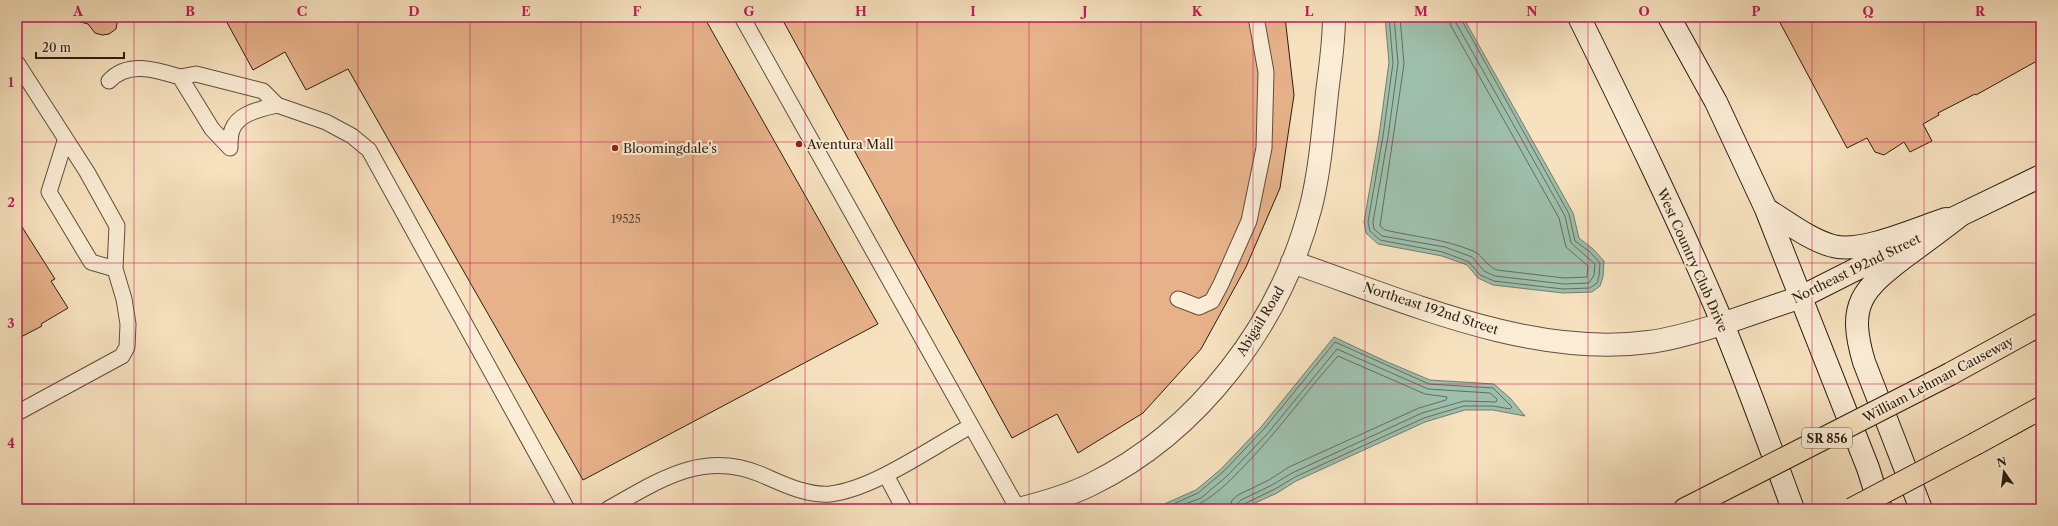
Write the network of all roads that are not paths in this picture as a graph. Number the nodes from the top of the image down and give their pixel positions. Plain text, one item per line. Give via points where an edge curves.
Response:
1 (742, 17) edge
2 (1256, 17) edge
3 (1334, 17) edge
4 (1579, 17) edge
5 (1669, 17) edge
6 (19, 71) edge
7 (180, 77) junction
8 (109, 82) dead end
9 (277, 105) junction
10 (65, 141) junction
11 (2041, 176) edge
12 (1766, 209) junction
13 (1962, 214) junction
14 (1292, 262) junction
15 (115, 269) junction
16 (1801, 297) junction
17 (1178, 299) dead end
18 (1722, 324) junction
19 (2041, 324) edge
20 (2041, 408) edge
21 (17, 413) edge
22 (972, 426) junction
23 (886, 475) junction
24 (1694, 504) edge
25 (567, 509) edge
26 (608, 509) edge
27 (904, 509) edge
28 (1018, 509) edge
29 (1792, 509) edge
30 (1852, 509) edge
31 (1881, 509) edge
32 (1921, 509) edge

1 - 22 lane
2 - 17 lane via 1266,72 1264,148 1249,221 1212,301 1199,307
3 - 14 street, Abigail Road via 1319,163 1311,206
4 - 18 street, West Country Club Drive via 1670,206
5 - 12 street via 1716,102
6 - 10 lane
7 - 8 lane via 141,68 120,72
7 - 9 lane via 196,74 263,91
7 - 9 lane via 212,129 230,148 231,130 237,121 250,113
9 - 25 lane via 340,129 364,145 374,158
10 - 15 lane via 87,172 117,226
10 - 15 lane via 49,192 91,262
11 - 13 street, Northeast 192nd Street
12 - 13 street via 1820,241 1846,248 1859,247
12 - 16 street
13 - 16 street, Northeast 192nd Street
13 - 32 street via 1873,282 1862,301 1857,322 1858,341 1864,362
14 - 18 street, Northeast 192nd Street via 1477,325 1546,340 1607,344 1648,342
14 - 28 street, Abigail Road via 1265,316 1232,367 1215,389 1177,427 1132,461 1095,483 1054,500
15 - 21 lane via 128,324 127,347 122,356
16 - 18 street, Northeast 192nd Street
16 - 31 street via 1868,468
18 - 29 street, West Country Club Drive
19 - 24 highway, William Lehman Causeway / SR 856, bridge via 1950,374
20 - 30 highway, bridge
22 - 23 lane
22 - 28 lane
23 - 26 lane via 843,492 814,494 747,468 724,464 709,465 690,468 669,476
23 - 27 lane

